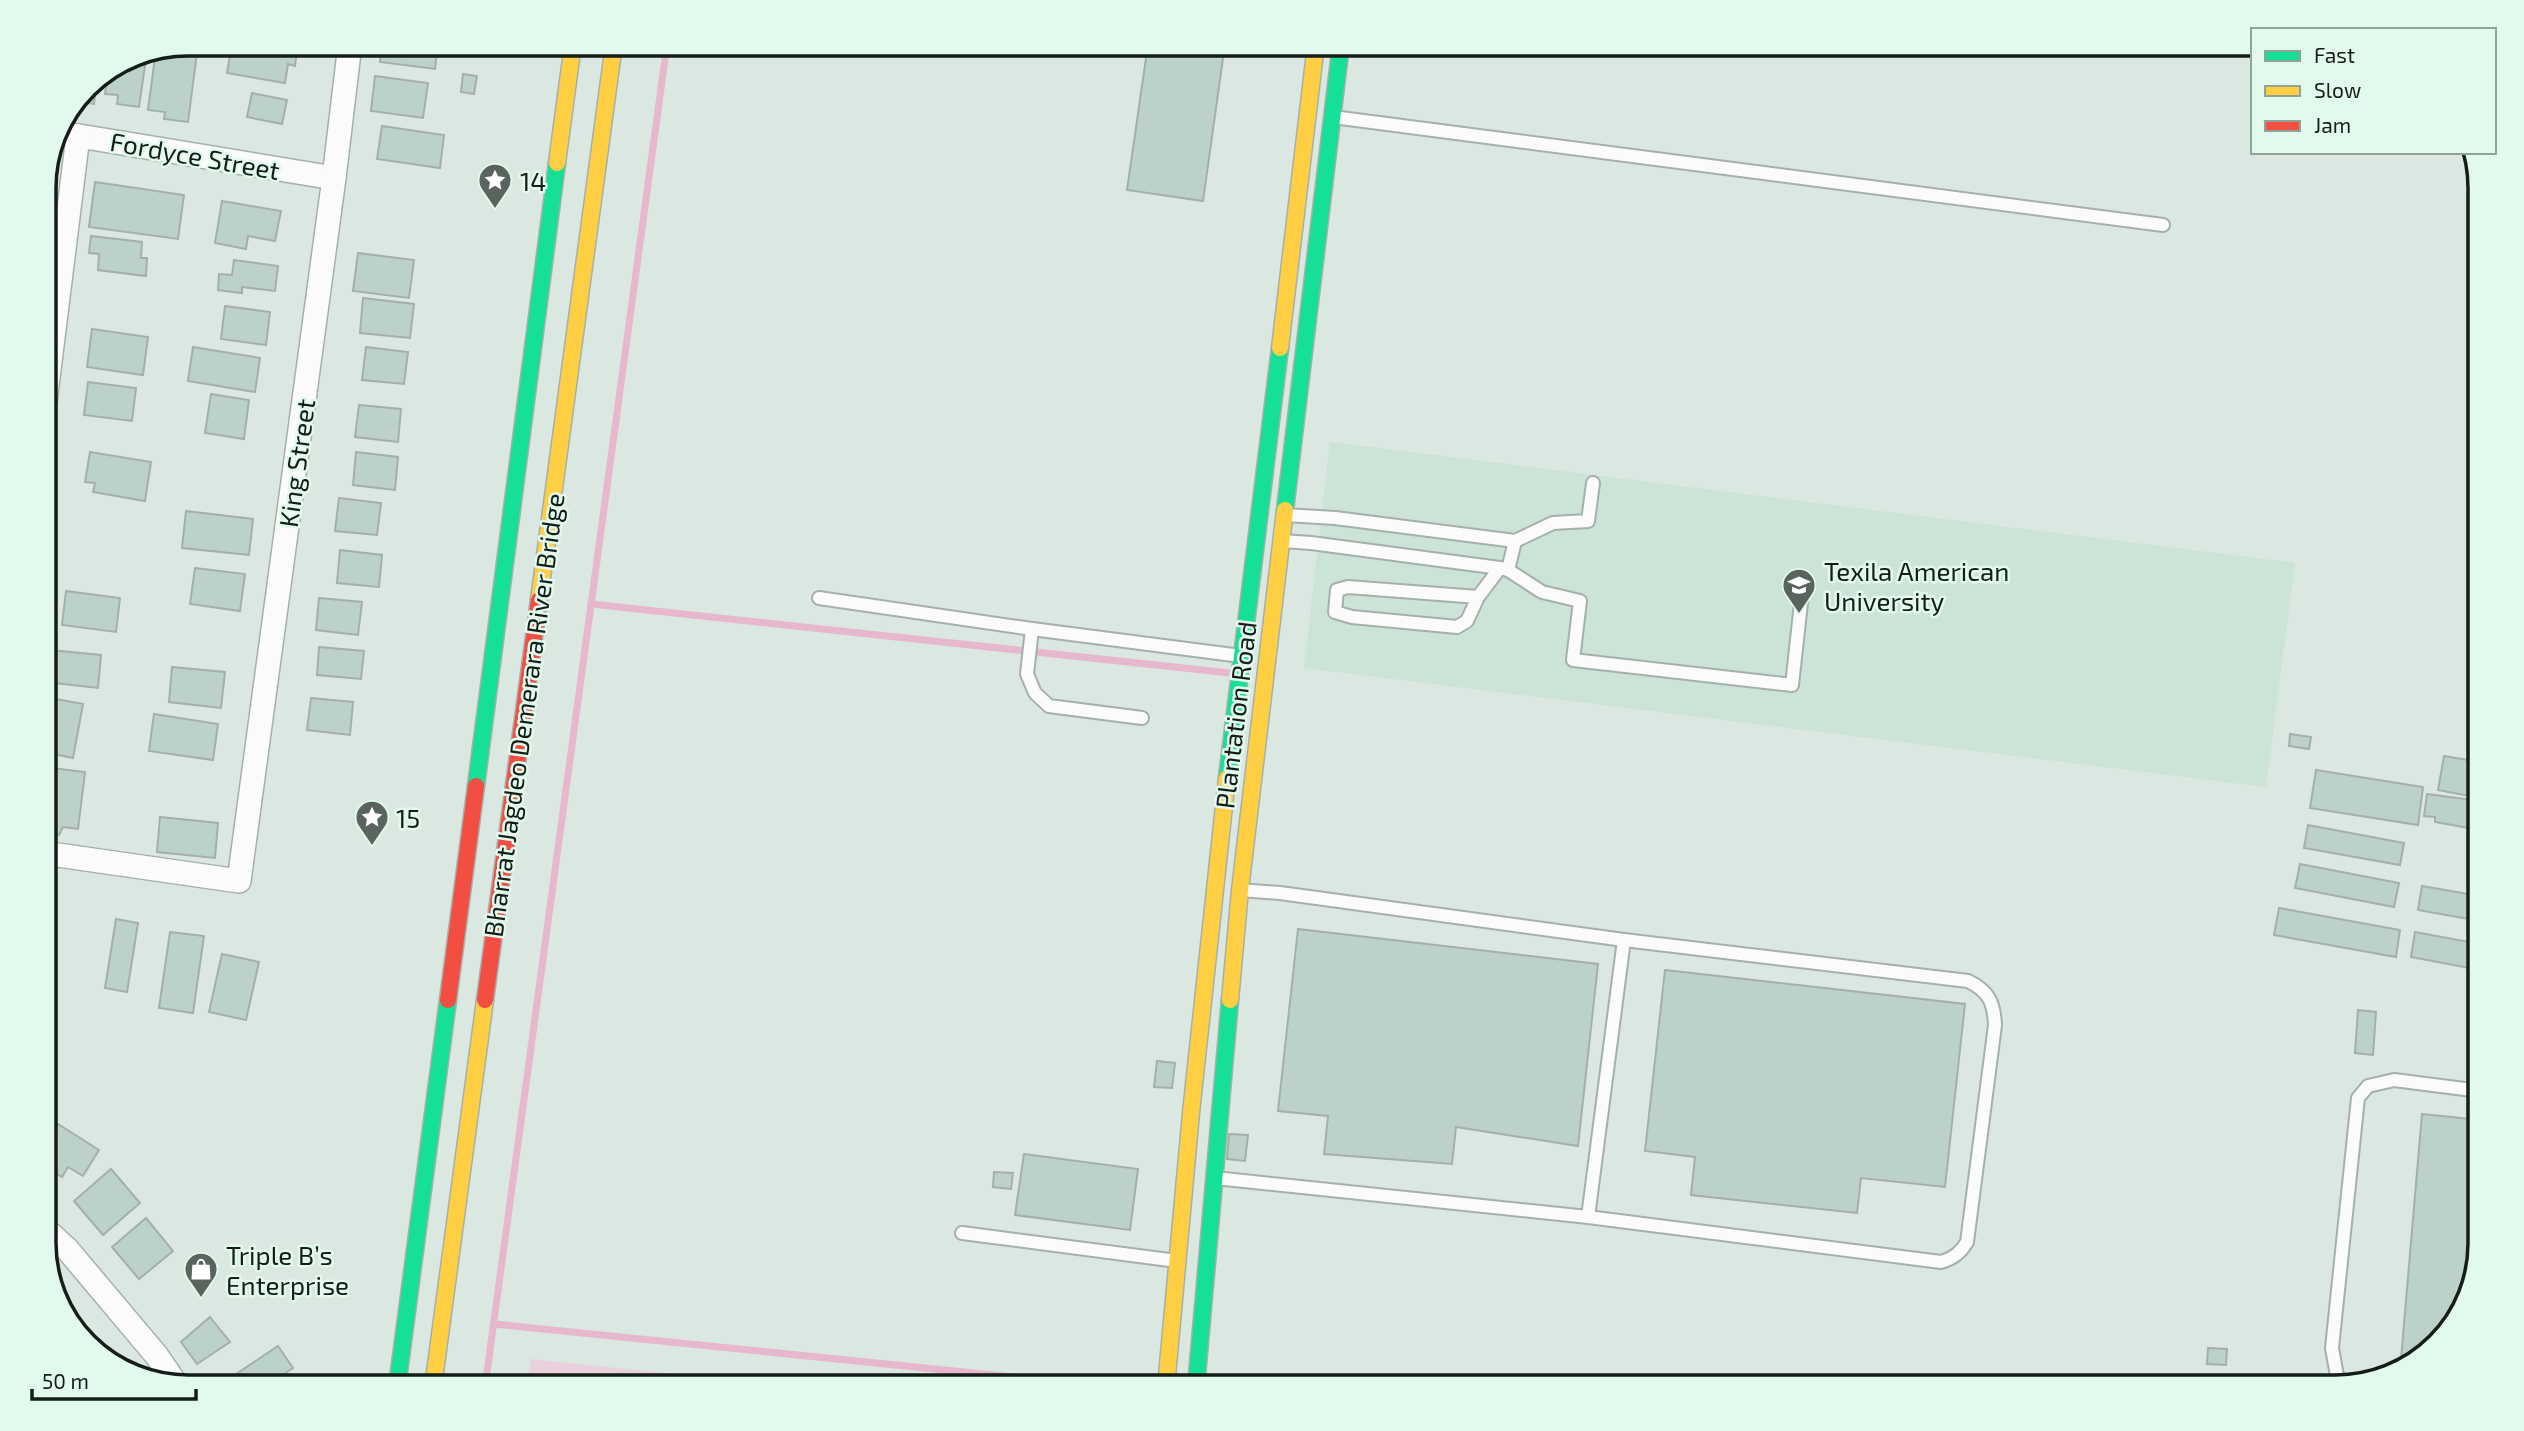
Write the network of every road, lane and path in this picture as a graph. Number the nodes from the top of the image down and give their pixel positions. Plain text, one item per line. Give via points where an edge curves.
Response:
1 (349, 56) edge
2 (571, 56) edge
3 (612, 56) edge
4 (1315, 56) edge
5 (1339, 56) edge
6 (1308, 114) junction
7 (1333, 117) junction
8 (67, 134) edge
9 (67, 135) edge
10 (334, 178) junction
11 (2163, 225) dead end
12 (56, 266) edge
13 (1593, 483) dead end
14 (1260, 512) junction
15 (1285, 515) junction
16 (1257, 539) junction
17 (1282, 541) junction
18 (1515, 541) junction
19 (1504, 569) junction
20 (1802, 594) dead end
21 (1478, 597) junction
22 (819, 598) dead end
23 (1032, 629) junction
24 (1241, 656) junction
25 (1142, 718) dead end
26 (56, 855) edge
27 (1216, 888) junction
28 (1240, 890) junction
29 (1624, 940) junction
30 (2468, 1089) edge
31 (1215, 1178) junction
32 (1588, 1217) junction
33 (962, 1234) dead end
34 (56, 1239) edge
35 (1177, 1261) junction
36 (169, 1374) edge
37 (399, 1375) edge
38 (435, 1375) edge
39 (1167, 1375) edge
40 (1197, 1375) edge
41 (2337, 1375) edge

1 - 10 street, King Street
2 - 37 street, Bharrat Jagdeo Demerara River Bridge
3 - 38 street, Bharrat Jagdeo Demerara River Bridge
4 - 6 street, Plantation Road
5 - 7 street, Plantation Road
6 - 7 lane
6 - 14 street, Plantation Road
7 - 11 lane
7 - 15 street, Plantation Road
8 - 10 street, Fordyce Street
9 - 12 street
10 - 26 street, King Street via 239,881
13 - 18 lane via 1588,521 1553,523
14 - 15 lane
14 - 16 street, Plantation Road
15 - 17 street, Plantation Road
15 - 18 lane
16 - 17 lane
16 - 24 street, Plantation Road
17 - 19 lane
17 - 28 street, Plantation Road
18 - 19 lane
19 - 20 lane via 1542,592 1580,601 1573,660 1792,685
19 - 21 lane
21 - 21 lane via 1343,588 1337,590 1335,612 1457,627 1467,621
22 - 23 lane
23 - 24 lane
23 - 25 lane via 1027,674 1035,693 1049,706
24 - 27 street, Plantation Road
27 - 28 lane
27 - 35 street, Plantation Road
28 - 29 lane
28 - 31 street, Plantation Road
29 - 32 lane
29 - 32 lane via 1968,981 1980,987 1994,1007 1995,1025 1967,1242 1952,1259 1928,1262
30 - 41 lane via 2393,1080 2368,1086 2358,1098 2332,1348
31 - 32 lane
31 - 40 street, Plantation Road
33 - 35 lane
34 - 36 street
35 - 39 street, Plantation Road

